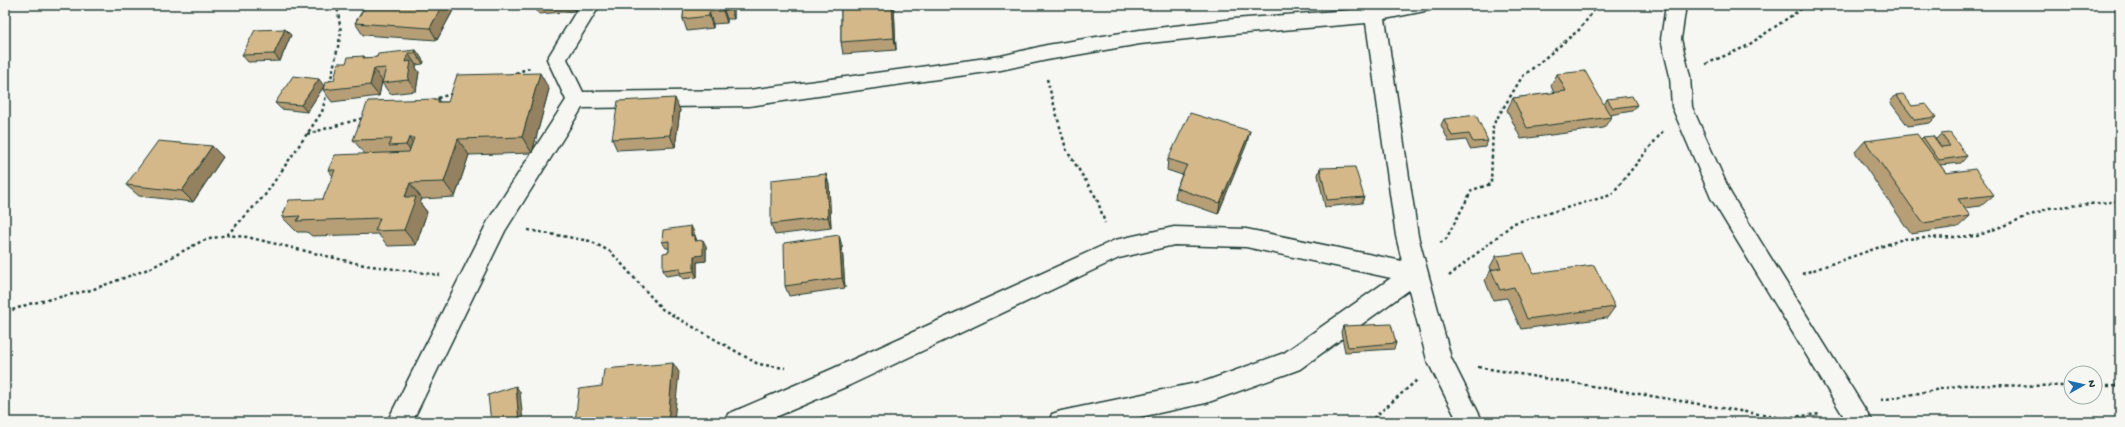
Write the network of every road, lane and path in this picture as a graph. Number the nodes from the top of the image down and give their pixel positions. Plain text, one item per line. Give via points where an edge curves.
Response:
1 (337, 5) edge
2 (590, 5) edge
3 (1424, 5) edge
4 (1598, 5) edge
5 (1676, 5) edge
6 (1807, 5) edge
7 (1374, 10) edge
8 (1036, 54) junction
9 (557, 59) junction
10 (504, 76) edge
11 (1680, 76) junction
12 (458, 91) edge
13 (576, 100) junction
14 (428, 101) edge
15 (1682, 108) junction
16 (367, 117) edge
17 (307, 134) junction
18 (2120, 201) edge
19 (497, 225) junction
20 (226, 235) junction
21 (1115, 249) junction
22 (1414, 269) junction
23 (471, 279) junction
24 (1775, 283) junction
25 (1422, 298) junction
26 (5, 318) edge
27 (1439, 360) junction
28 (788, 369) dead end
29 (2063, 386) edge
30 (2103, 386) edge
31 (2120, 386) edge
32 (1857, 416) edge
33 (399, 422) edge
34 (737, 422) edge
35 (1061, 422) edge
36 (1369, 422) edge
37 (1471, 422) edge

1 - 17 path via 341,33 330,82 322,112
2 - 9 street
3 - 7 street
4 - 22 path via 1580,29 1522,77 1493,125 1491,184 1472,190 1446,239
5 - 11 street via 1671,39
6 - 11 path via 1747,46
7 - 8 street via 1158,33
7 - 22 street via 1403,213
8 - 13 street via 1001,63 749,98
8 - 21 path via 1048,83 1066,149 1096,199
9 - 10 path
9 - 13 street
11 - 15 street
12 - 14 path
13 - 19 street
15 - 24 street via 1722,198
15 - 25 path via 1611,195 1514,223
16 - 17 path
17 - 20 path via 265,195
18 - 24 path via 2049,208 1977,236 1903,239
19 - 23 street
19 - 28 path via 590,241 611,252 662,309 758,364
20 - 23 path via 247,237 364,265
20 - 26 path via 202,241 151,268 91,290 29,304 7,312
21 - 22 street via 1174,236 1246,238
21 - 34 street via 841,377
22 - 25 street
22 - 35 street via 1292,361 1206,392
23 - 33 street
24 - 32 street
25 - 27 street
27 - 32 path via 1782,418
27 - 36 path
27 - 37 street
29 - 32 path via 1962,385 1878,400
30 - 31 path

